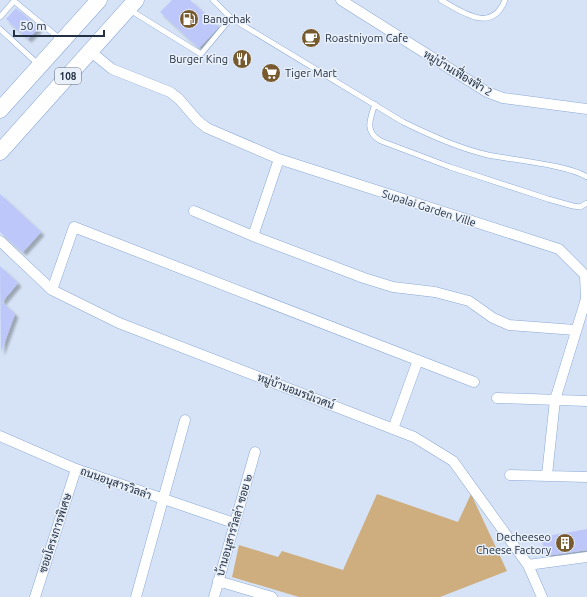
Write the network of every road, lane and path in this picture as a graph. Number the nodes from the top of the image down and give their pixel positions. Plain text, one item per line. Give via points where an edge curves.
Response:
1 (213, 0) edge
2 (342, 0) edge
3 (441, 0) edge
4 (505, 0) edge
5 (95, 1) edge
6 (132, 4) edge
7 (0, 17) edge
8 (231, 18) junction
9 (0, 29) edge
10 (62, 41) junction
11 (90, 52) junction
12 (40, 66) junction
13 (375, 104) junction
14 (0, 110) edge
15 (587, 110) edge
16 (0, 152) edge
17 (279, 159) junction
18 (587, 177) edge
19 (587, 203) edge
20 (194, 211) dead end
21 (253, 236) junction
22 (0, 241) edge
23 (52, 290) junction
24 (575, 330) junction
25 (418, 360) junction
26 (474, 382) dead end
27 (497, 398) dead end
28 (555, 400) junction
29 (587, 401) edge
30 (185, 420) dead end
31 (393, 429) junction
32 (0, 436) edge
33 (255, 452) dead end
34 (76, 469) junction
35 (510, 474) dead end
36 (547, 475) junction
37 (587, 477) edge
38 (162, 500) junction
39 (234, 523) junction
40 (587, 557) edge
41 (528, 565) junction
42 (218, 581) junction
43 (35, 597) edge
44 (136, 597) edge
45 (214, 597) edge
46 (272, 597) edge
47 (542, 597) edge

1 - 8 lane
2 - 15 street, หมู่บ้านเฟื่องฟ้า 2 via 487,92 503,98
3 - 4 lane via 469,16 482,19 492,16
5 - 10 main road, 108
6 - 8 lane via 201,54
6 - 11 main road, 108
7 - 10 lane via 14,1
8 - 13 lane
9 - 12 lane
10 - 12 main road, 108
11 - 16 main road, 108
11 - 17 street, Supalai Garden Ville via 112,69 170,92 207,128
12 - 14 main road, 108
13 - 18 lane via 403,122 452,143 487,154 562,169
13 - 19 lane via 369,130 372,136 381,141 548,199 580,207
17 - 21 street
17 - 24 street, Supalai Garden Ville via 559,249 585,275 586,299
20 - 21 street
21 - 24 street via 394,288 435,292 469,301 493,318 509,325
22 - 23 street, หมู่บ้านอมรนิเวศน์
23 - 25 street via 74,227
23 - 31 street, หมู่บ้านอมรนิเวศน์ via 119,323
24 - 28 street, Supalai Garden Ville
25 - 26 street
25 - 31 street
27 - 28 street
28 - 29 street
28 - 36 street, Supalai Garden Ville
30 - 38 street
31 - 41 street, หมู่บ้านอมรนิเวศน์ via 414,437 453,460
32 - 34 street, ถนนอนุสารวิลล่า
33 - 39 street, บ้านอนุสารวิลล่า ซอย ๒
34 - 38 street, ถนนอนุสารวิลล่า
34 - 43 street, ซอยโครงการพิเศษ
35 - 36 street
36 - 37 street
38 - 39 street, ถนนอนุสารวิลล่า
38 - 44 street
39 - 42 street, บ้านอนุสารวิลล่า ซอย ๒
40 - 41 street
41 - 47 street, หมู่บ้านอมรนิเวศน์
42 - 45 street, บ้านอนุสารวิลล่า ซอย ๒
42 - 46 street

